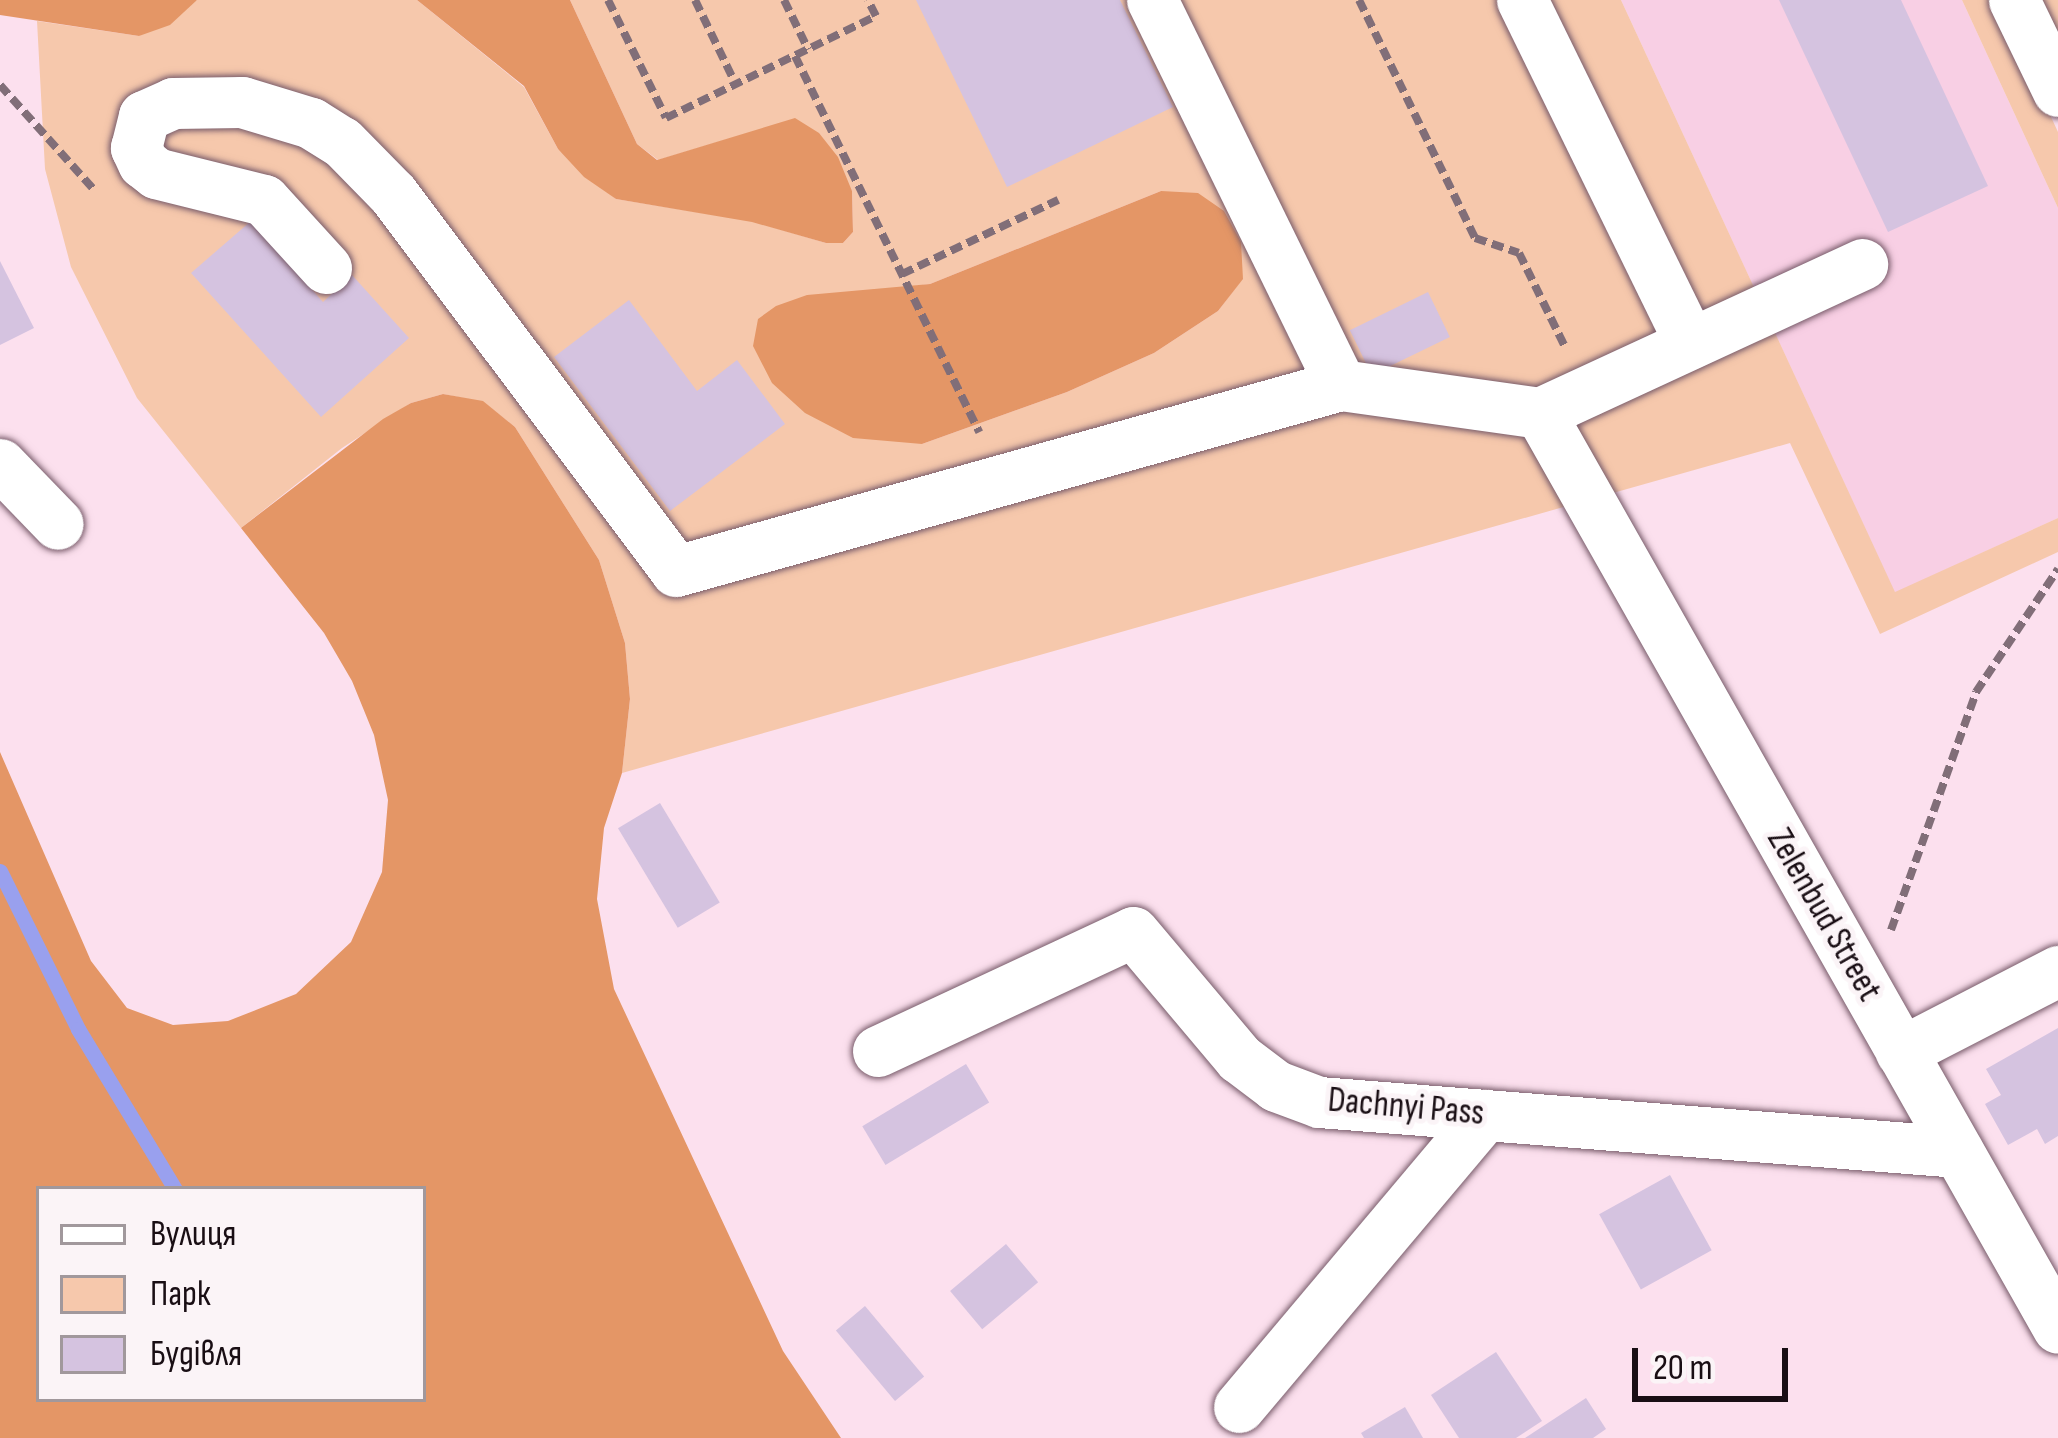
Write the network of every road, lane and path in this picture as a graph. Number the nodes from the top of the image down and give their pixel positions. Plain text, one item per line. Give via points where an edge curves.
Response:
1 (608, 0) edge
2 (695, 0) edge
3 (784, 0) edge
4 (868, 0) edge
5 (1152, 0) edge
6 (1359, 0) edge
7 (1522, 0) edge
8 (2014, 0) edge
9 (808, 49) junction
10 (795, 56) junction
11 (0, 85) edge
12 (736, 85) junction
13 (2058, 91) edge
14 (1058, 200) dead end
15 (107, 204) dead end
16 (1862, 264) dead end
17 (326, 268) dead end
18 (901, 274) junction
19 (1690, 343) junction
20 (1341, 385) junction
21 (1587, 391) junction
22 (1540, 413) junction
23 (0, 464) edge
24 (1003, 480) junction
25 (58, 524) dead end
26 (2058, 569) edge
27 (2058, 971) edge
28 (1868, 994) junction
29 (878, 1052) dead end
30 (1901, 1052) junction
31 (1485, 1115) junction
32 (1958, 1152) junction
33 (2058, 1328) edge
34 (1239, 1407) dead end

1 - 12 path via 666,118
2 - 12 path
3 - 9 path
4 - 9 path via 876,16
5 - 20 street
6 - 21 path via 1475,238 1520,253
7 - 19 street
8 - 13 street
9 - 10 path
10 - 12 path
10 - 18 path
11 - 15 path
14 - 18 path
16 - 19 street
17 - 24 street via 264,200 143,163 136,148 144,116 173,103 242,102 311,123 356,154 676,571
18 - 24 path
19 - 21 street
20 - 22 street
20 - 24 street
21 - 22 street
22 - 28 street, Zelenbud Street
23 - 25 street
26 - 28 path via 1976,692
27 - 30 street
28 - 30 street, Zelenbud Street
29 - 31 street, Dachnyi Pass via 1133,932 1239,1058 1276,1086 1319,1102
30 - 32 street, Zelenbud Street
31 - 32 street, Dachnyi Pass
31 - 34 street
32 - 33 street, Zelenbud Street

